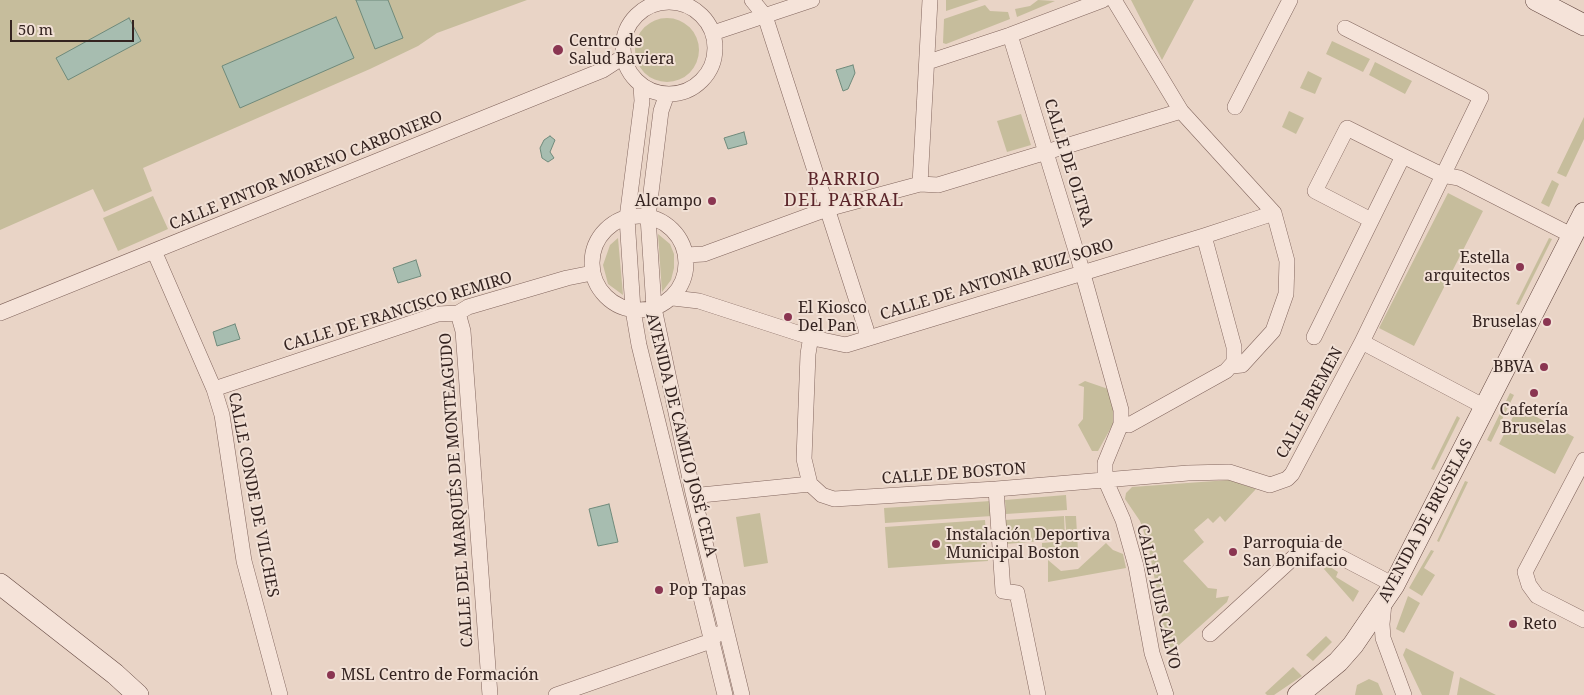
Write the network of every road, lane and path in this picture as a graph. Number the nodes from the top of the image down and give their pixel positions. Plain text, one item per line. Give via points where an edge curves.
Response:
1 (752, 0) edge
2 (812, 0) edge
3 (930, 0) edge
4 (1103, 0) edge
5 (1114, 0) edge
6 (1290, 0) edge
7 (1536, 0) edge
8 (671, 1) edge
9 (699, 6) edge
10 (765, 16) junction
11 (1584, 25) edge
12 (1345, 28) dead end
13 (713, 33) junction
14 (1010, 35) junction
15 (623, 57) junction
16 (928, 62) junction
17 (641, 86) junction
18 (667, 94) junction
19 (1235, 107) dead end
20 (1181, 111) junction
21 (1046, 152) junction
22 (1403, 156) junction
23 (1442, 175) junction
24 (920, 184) junction
25 (827, 209) junction
26 (1274, 213) junction
27 (1584, 213) edge
28 (648, 217) junction
29 (628, 218) junction
30 (1371, 220) junction
31 (1204, 236) junction
32 (1573, 236) junction
33 (154, 251) junction
34 (686, 255) junction
35 (592, 272) junction
36 (1083, 273) junction
37 (673, 298) junction
38 (654, 308) junction
39 (633, 310) junction
40 (0, 313) edge
41 (458, 313) junction
42 (1314, 337) dead end
43 (813, 338) junction
44 (866, 338) junction
45 (1362, 342) junction
46 (1232, 366) junction
47 (214, 388) junction
48 (1485, 407) junction
49 (1121, 424) junction
50 (1584, 460) edge
51 (1105, 479) junction
52 (810, 484) junction
53 (996, 489) junction
54 (694, 493) junction
55 (0, 584) edge
56 (1389, 593) junction
57 (1584, 620) edge
58 (725, 621) junction
59 (1210, 634) dead end
60 (711, 641) junction
61 (138, 695) edge
62 (280, 695) edge
63 (490, 695) edge
64 (556, 695) edge
65 (725, 695) edge
66 (742, 695) edge
67 (1038, 695) edge
68 (1166, 695) edge
69 (1298, 695) edge
70 (1404, 695) edge

1 - 10 street
2 - 10 street
3 - 16 street
4 - 14 street
5 - 20 street
6 - 19 street
7 - 11 street
8 - 9 street
8 - 15 street via 642,10 632,20 624,33
9 - 13 street
10 - 13 street
10 - 25 street
12 - 23 street, CALLE BREMEN via 1481,97
13 - 18 street via 715,56 702,81 690,90
14 - 16 street
14 - 21 street, CALLE DE OLTRA
15 - 17 street via 630,75
15 - 33 street, CALLE PINTOR MORENO CARBONERO via 602,70
16 - 24 street
17 - 18 street via 651,92
17 - 29 street, AVENIDA DE CAMILO JOSÉ CELA
18 - 28 street, AVENIDA DE CAMILO JOSÉ CELA via 661,111
20 - 21 street
20 - 26 street
21 - 24 street via 938,185
21 - 36 street, CALLE DE OLTRA
22 - 23 street
22 - 30 street
22 - 30 street via 1347,128 1315,191
23 - 32 street via 1459,178
23 - 45 street, CALLE BREMEN
24 - 25 street
25 - 34 street via 720,249
25 - 44 street via 866,329
26 - 31 street, CALLE DE ANTONIA RUIZ SORO
26 - 46 street via 1287,262 1286,294 1273,330 1242,365
27 - 32 street, AVENIDA DE BRUSELAS
28 - 29 street
28 - 34 street via 663,222 675,232
28 - 38 street, AVENIDA DE CAMILO JOSÉ CELA
29 - 35 street via 613,224 601,236 594,250
29 - 39 street, AVENIDA DE CAMILO JOSÉ CELA
30 - 42 street
31 - 36 street, CALLE DE ANTONIA RUIZ SORO
31 - 46 street via 1234,347
32 - 48 street, AVENIDA DE BRUSELAS
33 - 40 street, CALLE PINTOR MORENO CARBONERO
33 - 47 street, CALLE CONDE DE VILCHES
34 - 37 street via 685,277
35 - 39 street via 605,296
35 - 41 street, CALLE DE FRANCISCO REMIRO via 468,307
36 - 44 street, CALLE DE ANTONIA RUIZ SORO
36 - 49 street, CALLE DE OLTRA via 1116,388
37 - 38 street
37 - 43 street, CALLE DE ANTONIA RUIZ SORO via 699,301
38 - 39 street
38 - 54 street, AVENIDA DE CAMILO JOSÉ CELA
39 - 60 street, AVENIDA DE CAMILO JOSÉ CELA
41 - 47 street, CALLE DE FRANCISCO REMIRO via 438,314
41 - 63 street, CALLE DEL MARQUÉS DE MONTEAGUDO via 464,331
43 - 44 street, CALLE DE ANTONIA RUIZ SORO via 846,345
43 - 52 street via 808,354 804,451
45 - 48 street
45 - 51 street, CALLE BREMEN via 1287,479 1270,485 1229,472
46 - 49 street via 1129,425
47 - 62 street, CALLE CONDE DE VILCHES via 222,415 244,561
48 - 56 street, AVENIDA DE BRUSELAS
49 - 51 street via 1105,462
50 - 57 street via 1525,572 1529,585 1538,596
51 - 53 street, CALLE DE BOSTON
51 - 68 street, CALLE LUIS CALVO via 1123,520 1136,566 1152,653
52 - 53 street, CALLE DE BOSTON via 822,495 849,500
52 - 54 street via 701,495
53 - 67 street via 1003,591 1017,593
54 - 58 street, AVENIDA DE CAMILO JOSÉ CELA
55 - 61 street
56 - 59 street via 1327,550 1305,547
56 - 69 street, AVENIDA DE BRUSELAS via 1338,662
56 - 70 street via 1382,624 1383,638
58 - 60 street
58 - 66 street, AVENIDA DE CAMILO JOSÉ CELA
60 - 64 street
60 - 65 street, AVENIDA DE CAMILO JOSÉ CELA

